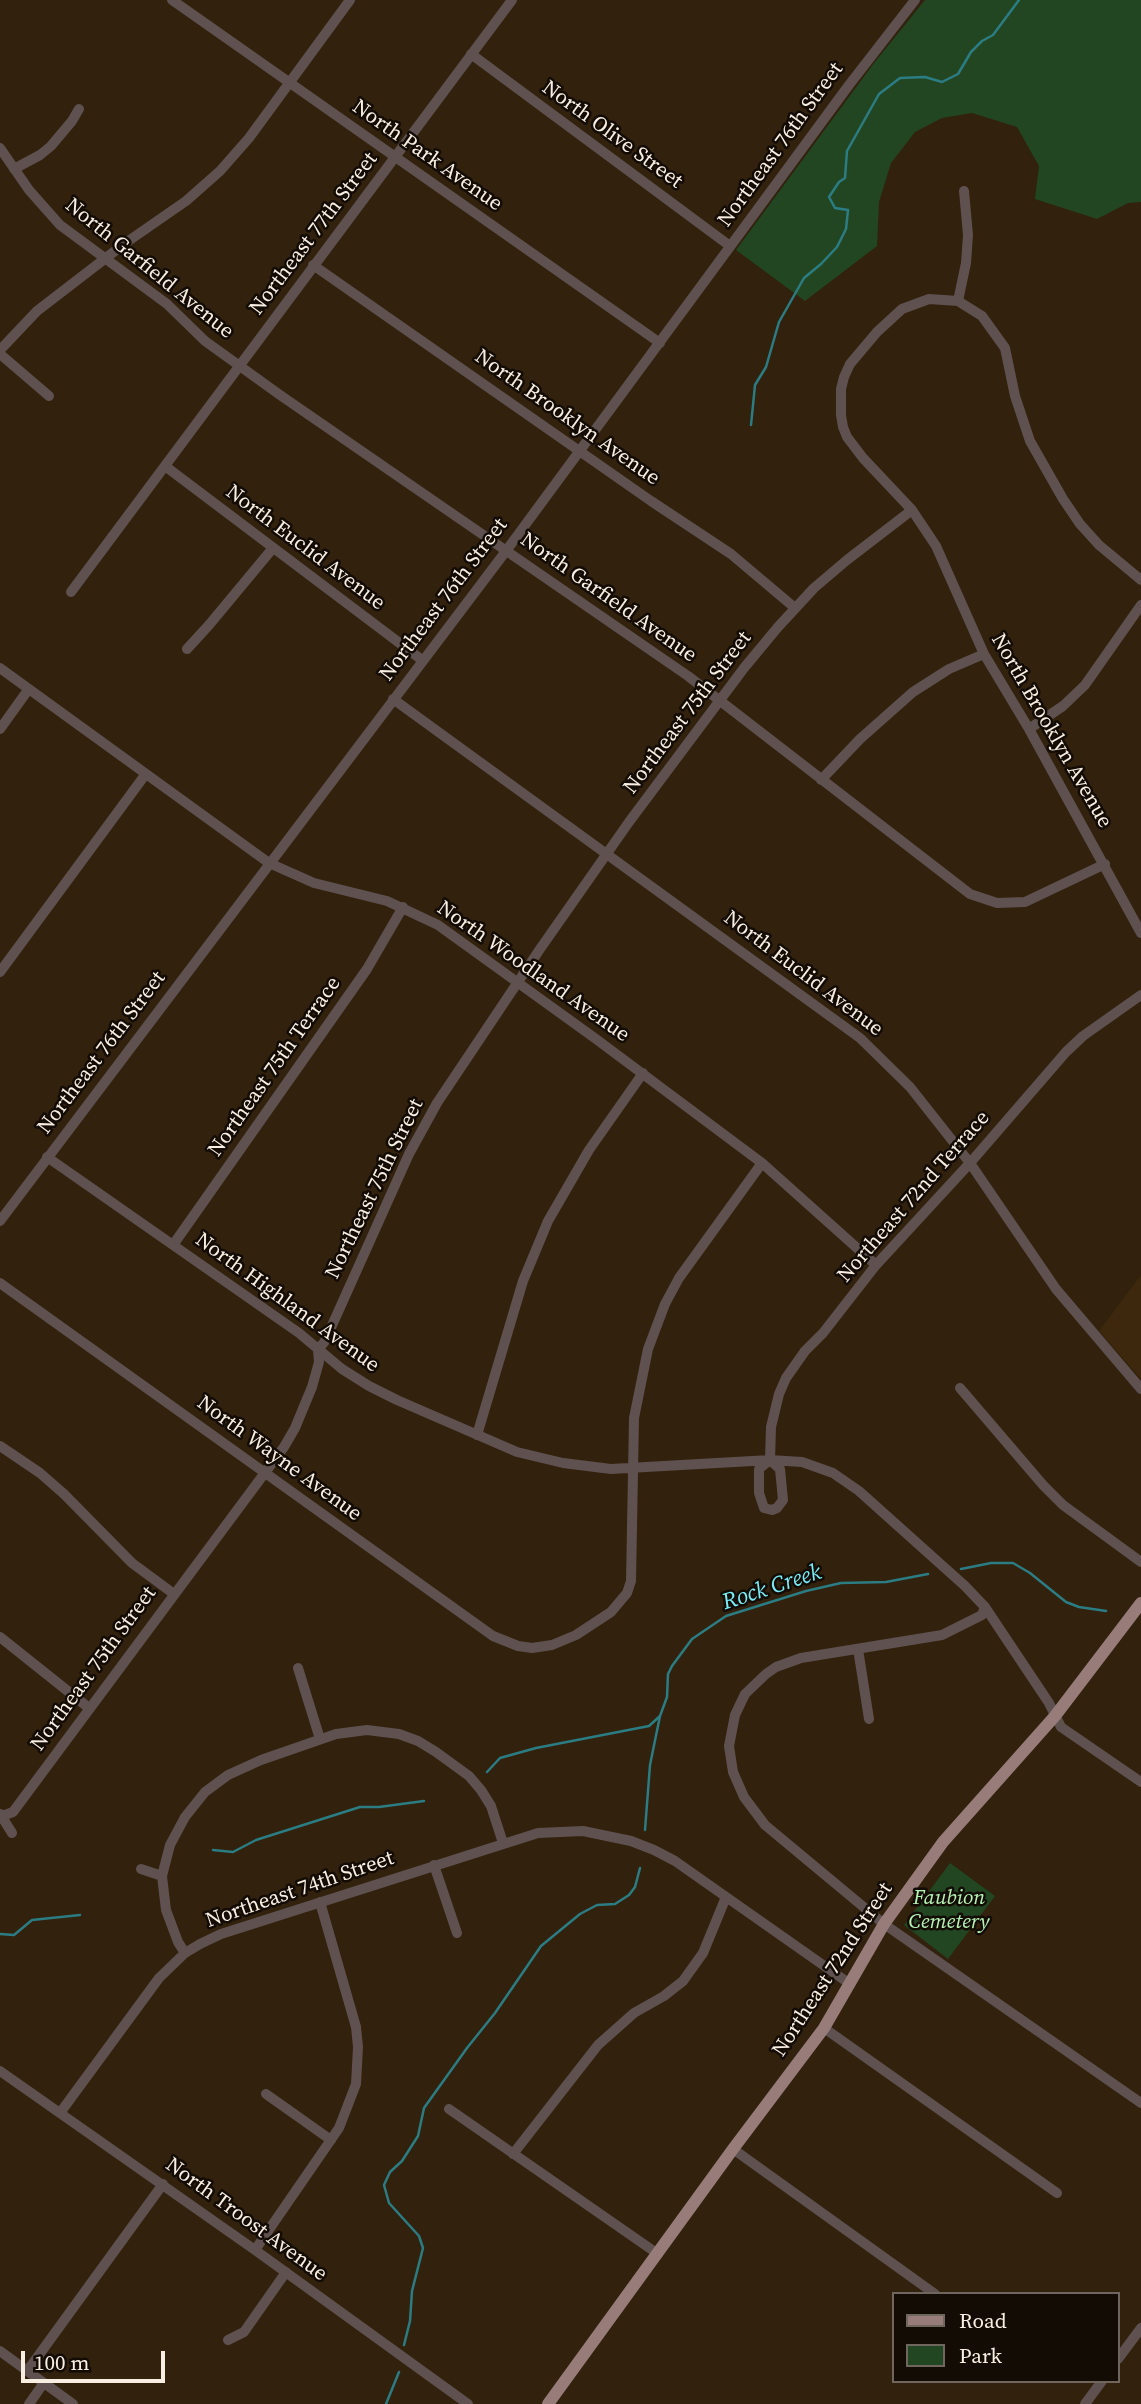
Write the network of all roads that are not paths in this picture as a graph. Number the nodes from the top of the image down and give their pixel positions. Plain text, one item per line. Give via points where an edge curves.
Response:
1 (173, 0) edge
2 (350, 0) edge
3 (512, 0) edge
4 (915, 0) edge
5 (471, 54) junction
6 (290, 82) junction
7 (79, 109) dead end
8 (0, 148) edge
9 (395, 157) junction
10 (14, 169) junction
11 (964, 191) dead end
12 (730, 246) junction
13 (104, 259) junction
14 (313, 265) junction
15 (958, 301) junction
16 (660, 343) junction
17 (0, 352) edge
18 (240, 366) junction
19 (49, 397) dead end
20 (579, 451) junction
21 (165, 466) junction
22 (912, 510) junction
23 (274, 548) junction
24 (506, 551) junction
25 (1141, 580) edge
26 (71, 592) dead end
27 (1141, 605) edge
28 (795, 608) junction
29 (187, 649) dead end
30 (984, 654) junction
31 (422, 660) junction
32 (0, 668) edge
33 (29, 690) junction
34 (393, 699) junction
35 (720, 701) junction
36 (0, 729) edge
37 (1029, 729) junction
38 (145, 775) junction
39 (821, 780) junction
40 (608, 853) junction
41 (269, 863) junction
42 (1105, 864) junction
43 (403, 907) junction
44 (1141, 933) edge
45 (0, 972) edge
46 (518, 982) junction
47 (1141, 995) edge
48 (643, 1073) junction
49 (47, 1157) junction
50 (762, 1163) junction
51 (970, 1163) junction
52 (0, 1221) edge
53 (173, 1245) junction
54 (876, 1265) junction
55 (0, 1283) edge
56 (318, 1350) junction
57 (960, 1388) dead end
58 (1141, 1389) edge
59 (477, 1434) junction
60 (0, 1446) edge
61 (770, 1460) junction
62 (634, 1469) junction
63 (267, 1473) junction
64 (1141, 1562) edge
65 (174, 1594) junction
66 (1141, 1603) edge
67 (985, 1607) junction
68 (0, 1637) edge
69 (858, 1649) junction
70 (298, 1668) dead end
71 (89, 1708) junction
72 (1055, 1716) junction
73 (869, 1719) dead end
74 (320, 1739) junction
75 (1141, 1782) edge
76 (1, 1815) edge
77 (12, 1833) dead end
78 (503, 1843) junction
79 (434, 1865) junction
80 (141, 1869) dead end
81 (162, 1876) junction
82 (726, 1897) junction
83 (320, 1902) junction
84 (884, 1924) junction
85 (457, 1933) dead end
86 (185, 1953) junction
87 (850, 1984) junction
88 (824, 2028) junction
89 (0, 2071) edge
90 (266, 2094) dead end
91 (1141, 2103) edge
92 (449, 2109) dead end
93 (60, 2113) junction
94 (331, 2140) junction
95 (733, 2149) junction
96 (513, 2154) junction
97 (163, 2184) junction
98 (1058, 2193) dead end
99 (255, 2250) junction
100 (658, 2254) junction
101 (286, 2272) junction
102 (932, 2292) edge
103 (1141, 2328) edge
104 (228, 2340) dead end
105 (0, 2351) edge
106 (1120, 2356) edge
107 (28, 2370) junction
108 (1101, 2383) edge
109 (43, 2384) junction
110 (29, 2404) edge
111 (73, 2404) edge
112 (468, 2404) edge
113 (548, 2404) edge
114 (1085, 2404) edge

1 - 6 street, North Park Avenue
2 - 6 street
3 - 5 street, Northeast 77th Street
4 - 12 street, Northeast 76th Street
5 - 9 street, Northeast 77th Street
5 - 12 street, North Olive Street
6 - 9 street, North Park Avenue
6 - 13 street via 220,171
7 - 10 street via 51,146
8 - 10 street, North Garfield Avenue
9 - 14 street, Northeast 77th Street
9 - 16 street, North Park Avenue
10 - 13 street, North Garfield Avenue via 53,219
11 - 15 street via 968,235
12 - 16 street, Northeast 76th Street
13 - 17 street via 37,311
13 - 18 street, North Garfield Avenue via 167,304 205,341
14 - 18 street, Northeast 77th Street
14 - 20 street, North Brooklyn Avenue
15 - 22 street, North Brooklyn Avenue via 938,299 902,309 877,332 844,377 843,427 854,448
15 - 25 street via 982,316 1004,348 1030,441 1063,499 1100,545
16 - 20 street, Northeast 76th Street
17 - 19 street
18 - 21 street, Northeast 77th Street
18 - 24 street, North Garfield Avenue
20 - 24 street, Northeast 76th Street
20 - 28 street, North Brooklyn Avenue via 731,554
21 - 23 street, North Euclid Avenue
21 - 26 street, Northeast 77th Street
22 - 28 street, Northeast 75th Street
22 - 30 street, North Brooklyn Avenue via 936,546
23 - 29 street
23 - 31 street, North Euclid Avenue
24 - 31 street, Northeast 76th Street
24 - 35 street, North Garfield Avenue
27 - 37 street via 1085,685
28 - 35 street, Northeast 75th Street
30 - 37 street, North Brooklyn Avenue
30 - 39 street via 913,692
31 - 34 street, Northeast 76th Street
32 - 33 street, North Woodland Avenue
33 - 36 street
33 - 38 street, North Woodland Avenue
34 - 40 street, North Euclid Avenue
34 - 41 street, Northeast 76th Street
35 - 39 street, North Garfield Avenue
35 - 40 street, Northeast 75th Street
37 - 42 street, North Brooklyn Avenue
38 - 41 street, North Woodland Avenue
38 - 45 street
39 - 42 street, North Garfield Avenue via 970,894 983,899 1025,902
40 - 46 street, Northeast 75th Street
40 - 51 street, North Euclid Avenue via 860,1038 911,1087
41 - 43 street, North Woodland Avenue via 314,883
41 - 49 street, Northeast 76th Street
42 - 44 street, North Brooklyn Avenue
43 - 46 street, North Woodland Avenue via 438,925
43 - 53 street, Northeast 75th Terrace via 367,969
46 - 48 street, North Woodland Avenue
46 - 56 street, Northeast 75th Street via 425,1123
47 - 51 street, Northeast 72nd Terrace via 1066,1052
48 - 50 street, North Woodland Avenue
48 - 59 street via 589,1150 548,1221 523,1281
49 - 52 street, Northeast 76th Street
49 - 53 street, North Highland Avenue
50 - 54 street, North Woodland Avenue
50 - 62 street via 665,1304 637,1396
51 - 54 street, Northeast 72nd Terrace
51 - 58 street, North Euclid Avenue via 1056,1289
53 - 56 street, North Highland Avenue
54 - 61 street, Northeast 72nd Terrace via 786,1378 774,1410
55 - 63 street, North Wayne Avenue
56 - 59 street, North Highland Avenue via 369,1386
56 - 63 street, Northeast 75th Street via 313,1387
57 - 64 street via 1063,1505
59 - 62 street, North Highland Avenue via 517,1452 564,1464
60 - 65 street via 48,1480 132,1563
61 - 61 street via 759,1469 759,1493 764,1508 772,1510 783,1500 780,1469
61 - 62 street, North Highland Avenue
61 - 67 street, North Highland Avenue via 815,1465 849,1483
62 - 63 street, North Wayne Avenue via 627,1593 616,1608 576,1635 544,1647 518,1646 493,1636
63 - 65 street, Northeast 75th Street
65 - 71 street, Northeast 75th Street
66 - 72 main road, Northeast 72nd Street
67 - 69 street via 982,1615 942,1635
67 - 72 street, North Highland Avenue
68 - 71 street
69 - 73 street
69 - 84 street via 788,1662 756,1682 735,1714 730,1759 744,1797 765,1825
70 - 74 street
71 - 76 street, Northeast 75th Street via 13,1812
72 - 75 street, North Highland Avenue via 1070,1734
72 - 84 main road, Northeast 72nd Street via 943,1842
74 - 78 street via 367,1730 418,1741 454,1764 481,1790
74 - 81 street via 241,1768 205,1792 177,1830
76 - 77 street
78 - 79 street, Northeast 74th Street
78 - 82 street, Northeast 74th Street via 561,1830 619,1838 665,1855
79 - 83 street, Northeast 74th Street
79 - 85 street
80 - 81 street
81 - 86 street via 170,1923
82 - 87 street, Northeast 74th Street
82 - 96 street via 703,1952 683,1981 634,2013 598,2045
83 - 86 street, Northeast 74th Street via 221,1934
83 - 94 street via 352,2007 358,2047 352,2099
84 - 87 main road, Northeast 72nd Street
84 - 91 street
86 - 93 street, Northeast 74th Street via 159,1978
87 - 88 main road, Northeast 72nd Street
88 - 95 main road, Northeast 72nd Street
88 - 98 street
89 - 93 street, North Troost Avenue
90 - 94 street
92 - 96 street
93 - 97 street, North Troost Avenue
94 - 99 street
95 - 100 main road, Northeast 72nd Street
95 - 102 street
96 - 100 street
97 - 99 street, North Troost Avenue
97 - 107 street
99 - 101 street, North Troost Avenue
100 - 113 main road, Northeast 72nd Street
101 - 104 street via 244,2332
101 - 112 street, North Troost Avenue
103 - 106 street
105 - 107 street
107 - 109 street
108 - 114 street
109 - 110 street
109 - 111 street

